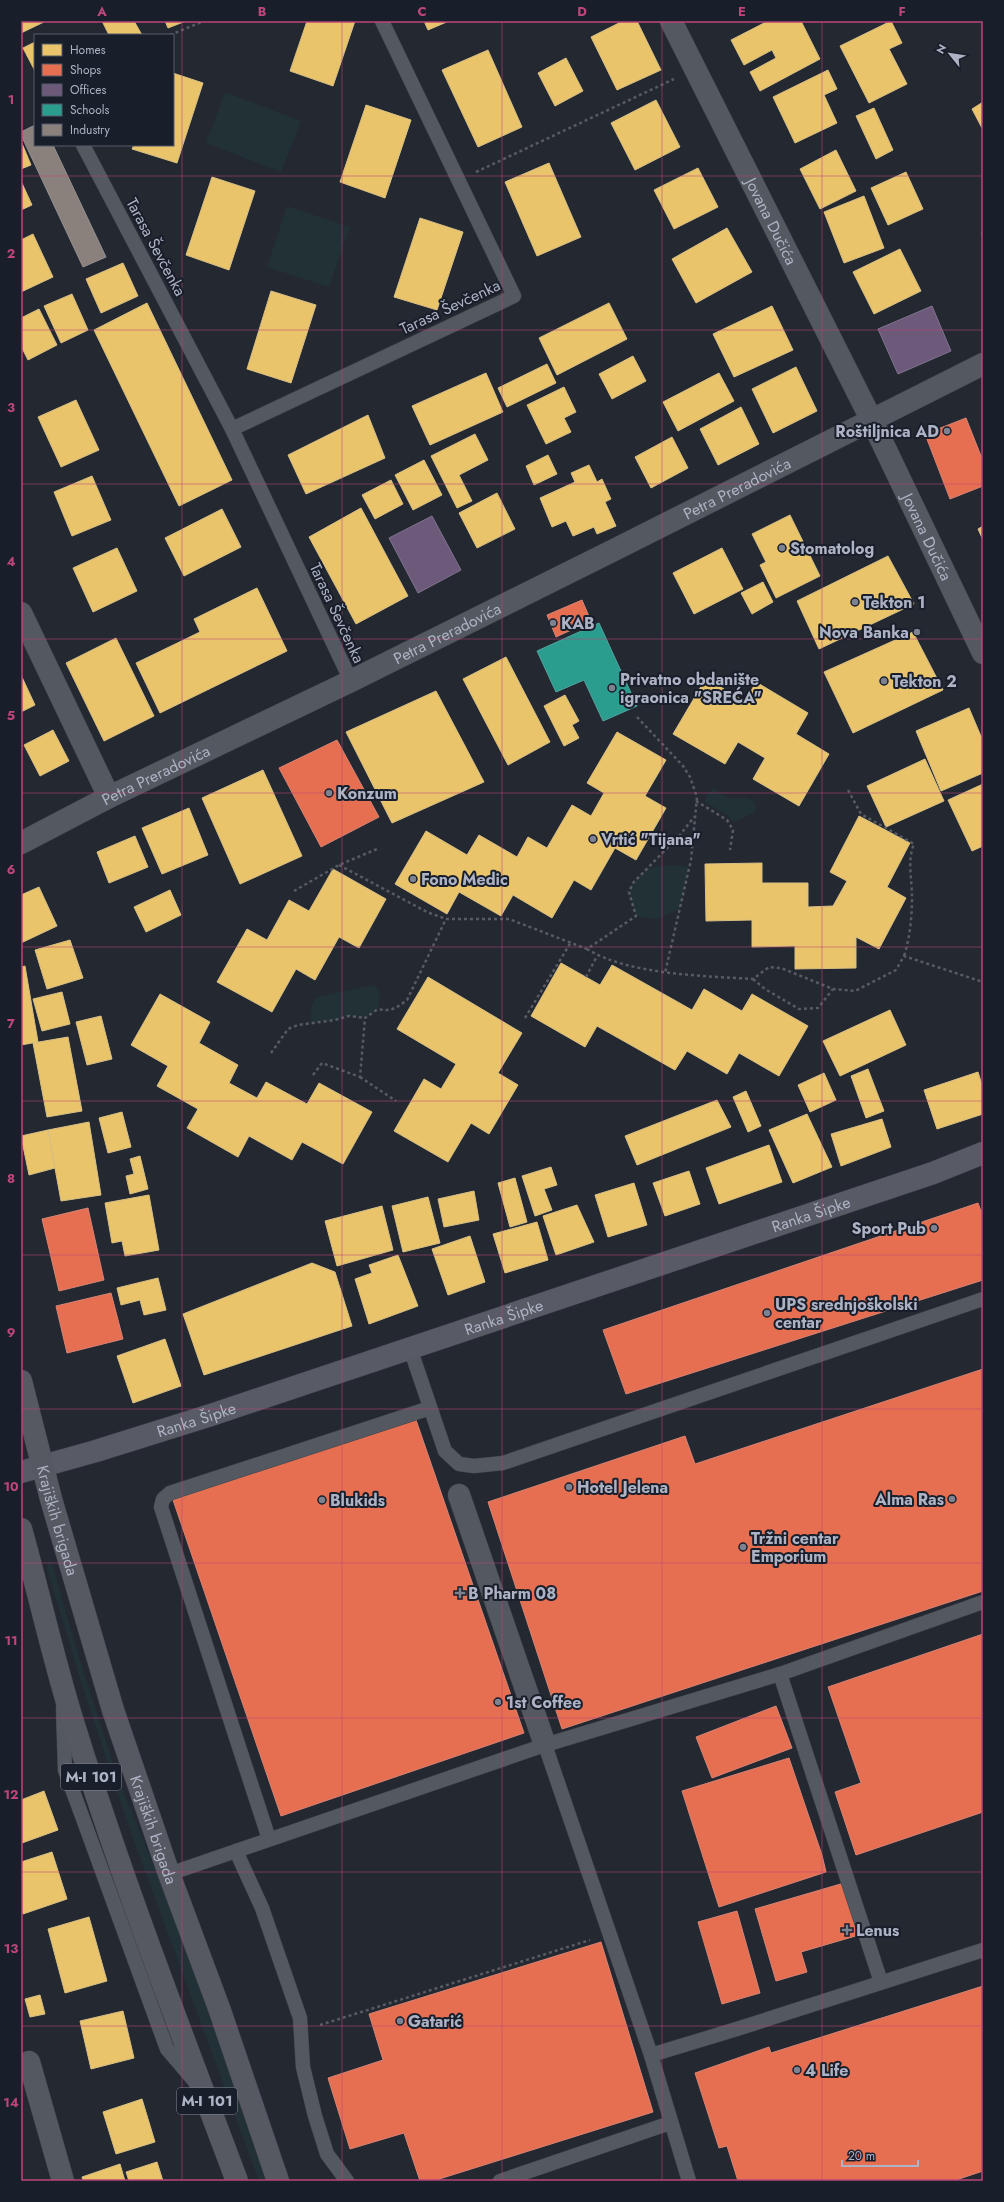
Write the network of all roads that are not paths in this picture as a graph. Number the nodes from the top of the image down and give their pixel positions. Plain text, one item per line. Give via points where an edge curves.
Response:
1 (382, 21) edge
2 (671, 21) edge
3 (84, 146) edge
4 (983, 364) edge
5 (872, 421) junction
6 (232, 428) junction
7 (21, 613) edge
8 (983, 653) edge
9 (350, 681) junction
10 (109, 797) junction
11 (21, 843) edge
12 (983, 1153) edge
13 (983, 1299) edge
14 (410, 1348) junction
15 (21, 1381) edge
16 (430, 1408) junction
17 (43, 1466) junction
18 (21, 1472) edge
19 (459, 1495) dead end
20 (21, 1529) edge
21 (983, 1602) edge
22 (780, 1674) junction
23 (544, 1742) junction
24 (269, 1839) junction
25 (236, 1851) junction
26 (169, 1874) junction
27 (983, 1950) edge
28 (881, 1982) junction
29 (651, 2054) junction
30 (29, 2062) dead end
31 (670, 2123) junction
32 (63, 2181) edge
33 (238, 2181) edge
34 (278, 2181) edge
35 (347, 2181) edge
36 (500, 2181) edge
37 (689, 2181) edge

1 - 6 lane, Tarasa Ševčenka via 514,296
2 - 5 street, Jovana Dučića
3 - 6 lane, Tarasa Ševčenka
4 - 5 street
5 - 8 street, Jovana Dučića
5 - 9 street, Petra Preradovića
6 - 9 lane, Tarasa Ševčenka
7 - 10 street
9 - 10 street, Petra Preradovića
10 - 11 street, Petra Preradovića
12 - 14 main road, Ranka Šipke via 934,1172
13 - 16 lane via 503,1463 474,1466 459,1464 445,1451
14 - 16 lane
14 - 17 main road, Ranka Šipke via 211,1415
15 - 17 main road, Krajiških brigada / M-I 101
16 - 24 lane via 170,1493 163,1499 161,1507
17 - 18 main road, Ranka Šipke
17 - 26 main road, Krajiških brigada / M-I 101 via 113,1710
19 - 23 street
20 - 33 main road, M-I 101 via 63,1690 128,1886
21 - 22 lane
22 - 23 lane
22 - 28 lane
23 - 24 lane
23 - 29 lane
24 - 25 lane
25 - 26 lane
25 - 35 lane via 262,1908 300,2018 303,2067 327,2154
26 - 34 main road, Krajiških brigada / M-I 101
27 - 28 lane
28 - 29 lane
29 - 31 lane
30 - 32 street
31 - 36 lane
31 - 37 lane

